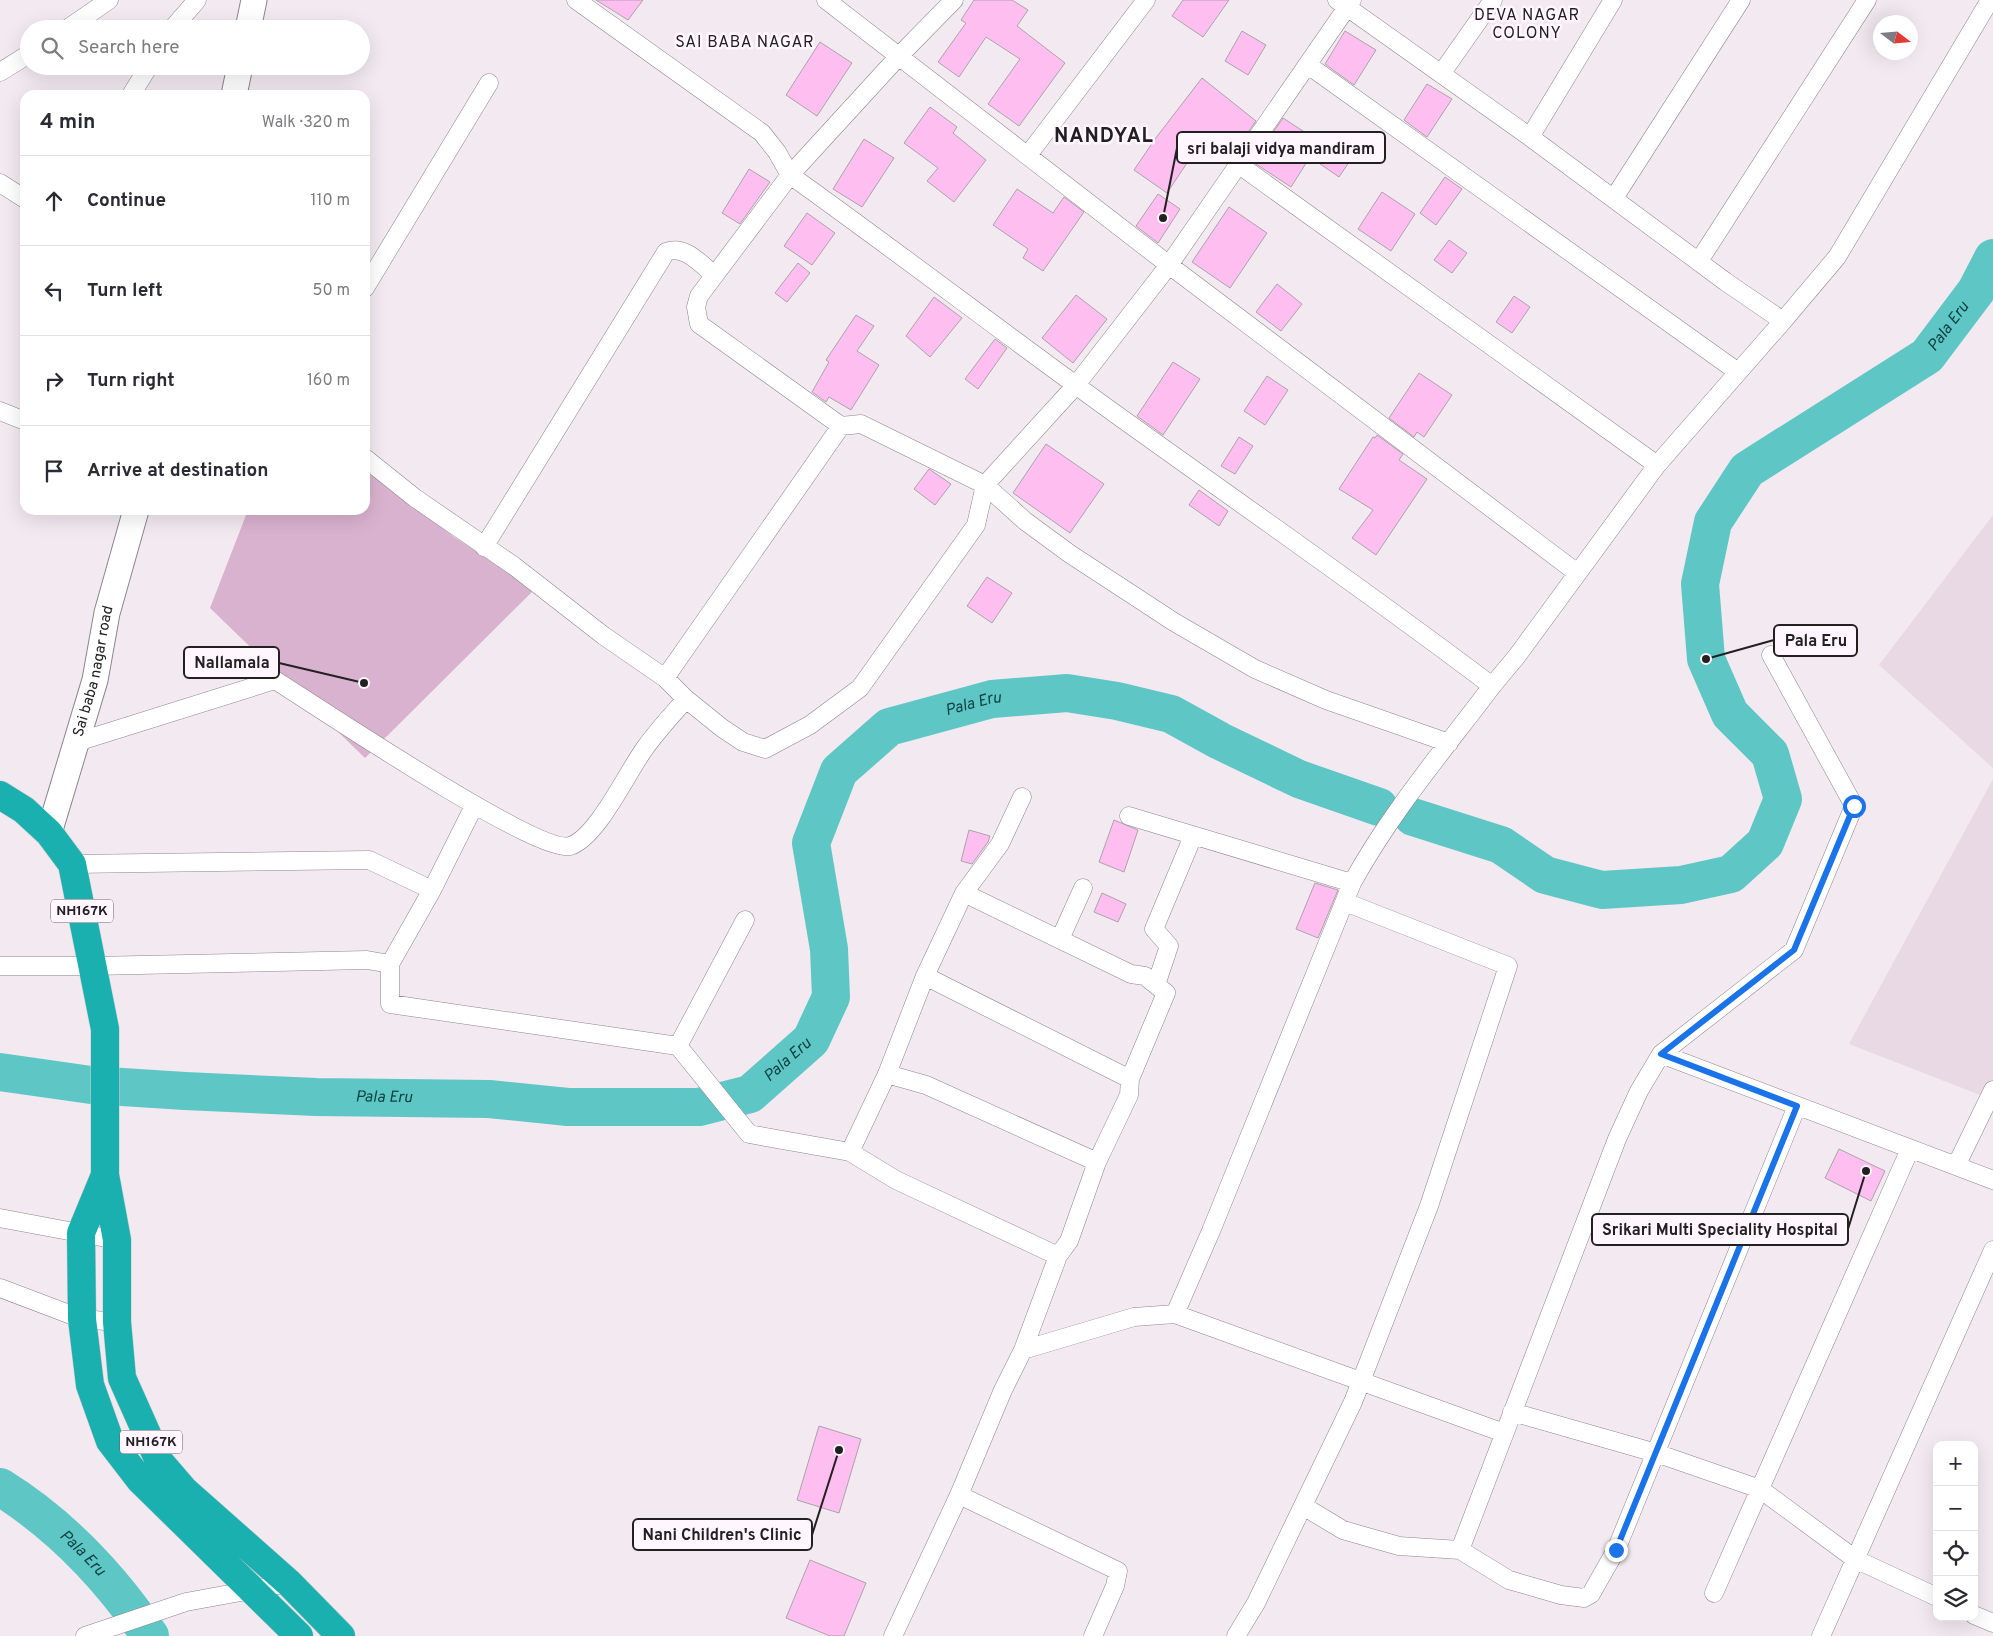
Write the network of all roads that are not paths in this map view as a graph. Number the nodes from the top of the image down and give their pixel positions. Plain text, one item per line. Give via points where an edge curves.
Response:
1 (109, 0) edge
2 (197, 0) edge
3 (254, 0) edge
4 (576, 0) edge
5 (826, 0) edge
6 (954, 0) edge
7 (1146, 0) edge
8 (1493, 0) edge
9 (1613, 0) edge
10 (1741, 0) edge
11 (1867, 0) edge
12 (1990, 0) edge
13 (1346, 2) edge
14 (79, 20) edge
15 (180, 20) edge
16 (250, 20) edge
17 (900, 56) junction
18 (20, 60) edge
19 (1308, 65) junction
20 (0, 72) edge
21 (1441, 74) junction
22 (143, 75) edge
23 (238, 75) edge
24 (488, 83) dead end
25 (134, 90) edge
26 (235, 90) edge
27 (1530, 137) junction
28 (1028, 155) junction
29 (1238, 164) junction
30 (790, 175) junction
31 (0, 183) edge
32 (20, 196) edge
33 (1614, 198) junction
34 (1699, 261) junction
35 (1169, 265) junction
36 (714, 275) junction
37 (370, 280) edge
38 (1783, 321) junction
39 (1738, 372) junction
40 (1076, 385) junction
41 (0, 411) edge
42 (20, 419) edge
43 (841, 426) junction
44 (370, 462) edge
45 (1657, 465) junction
46 (985, 485) junction
47 (135, 515) edge
48 (484, 547) junction
49 (1576, 572) junction
50 (1770, 655) dead end
51 (665, 678) junction
52 (1492, 686) junction
53 (686, 699) junction
54 (74, 743) junction
55 (1450, 743) junction
56 (0, 795) edge
57 (1022, 797) dead end
58 (474, 806) junction
59 (12, 812) edge
60 (1129, 816) dead end
61 (49, 833) junction
62 (1193, 836) junction
63 (72, 864) junction
64 (1352, 883) junction
65 (1083, 888) dead end
66 (432, 890) junction
67 (964, 893) junction
68 (1345, 902) junction
69 (746, 920) dead end
70 (1060, 940) junction
71 (390, 964) junction
72 (0, 966) edge
73 (93, 966) junction
74 (925, 976) junction
75 (1156, 985) junction
76 (678, 1046) junction
77 (1661, 1054) junction
78 (887, 1074) junction
79 (1130, 1079) junction
80 (1993, 1090) edge
81 (1797, 1106) junction
82 (1910, 1149) junction
83 (850, 1152) junction
84 (1097, 1162) junction
85 (1956, 1166) junction
86 (105, 1176) junction
87 (1993, 1180) edge
88 (0, 1218) edge
89 (81, 1233) junction
90 (117, 1240) junction
91 (1993, 1250) edge
92 (1058, 1256) junction
93 (0, 1288) edge
94 (1174, 1314) junction
95 (82, 1319) junction
96 (117, 1322) junction
97 (1023, 1350) junction
98 (1361, 1381) junction
99 (1512, 1412) junction
100 (1504, 1433) junction
101 (1656, 1453) junction
102 (1760, 1489) junction
103 (959, 1495) junction
104 (1303, 1506) junction
105 (1460, 1550) junction
106 (1855, 1559) junction
107 (288, 1583) junction
108 (254, 1589) junction
109 (1714, 1593) dead end
110 (1933, 1595) edge
111 (1978, 1617) edge
112 (1993, 1624) edge
113 (1993, 1629) edge
114 (87, 1635) edge
115 (299, 1636) edge
116 (341, 1636) edge
117 (893, 1636) edge
118 (1093, 1636) edge
119 (1236, 1636) edge
120 (1821, 1636) edge
121 (1990, 1636) edge

1 - 14 street
2 - 15 street
3 - 16 main road
4 - 30 street via 762,133 778,152
5 - 17 street
6 - 17 street
7 - 28 street
8 - 21 street
9 - 27 street
10 - 33 street
11 - 34 street
12 - 38 street via 1837,257
13 - 19 street
13 - 21 street
17 - 28 street
17 - 30 street
18 - 20 street
19 - 29 street
19 - 39 street
21 - 27 street
22 - 25 street
23 - 26 main road
24 - 37 street
27 - 33 street
28 - 35 street
29 - 35 street
29 - 45 street
30 - 36 street
30 - 40 street
31 - 32 street
33 - 34 street
34 - 38 street
35 - 40 street
35 - 49 street
36 - 43 street via 699,296 696,307 699,324
36 - 48 street via 682,250 666,252
38 - 39 street
39 - 45 street
40 - 46 street
40 - 52 street
41 - 42 street
43 - 46 street via 861,424
43 - 51 street
44 - 48 street
45 - 49 street
46 - 53 street via 976,524 860,688 810,725 765,749 743,742
46 - 55 street via 1025,521 1070,554 1174,622 1255,669 1326,700
47 - 54 main road, Sai baba nagar road via 108,613 95,680
48 - 51 street
49 - 52 street
50 - 77 street via 1854,806 1794,950
51 - 53 street
52 - 55 street
53 - 58 street via 645,748 604,814 582,839 569,846 550,844
54 - 58 street via 275,680
54 - 61 main road, Sai baba nagar road
55 - 64 street via 1374,844
56 - 59 highway, NH167K
57 - 67 street via 1000,844
58 - 66 street
59 - 61 highway, NH167K
60 - 62 street
61 - 63 highway, NH167K
62 - 64 street
62 - 75 street via 1154,929 1169,946
63 - 66 street via 369,860
63 - 73 highway, NH167K
64 - 68 street
65 - 70 street
66 - 71 street
67 - 70 street
67 - 74 street
68 - 94 street
68 - 98 street via 1508,966 1429,1206
69 - 76 street
70 - 75 street via 1131,974 1145,976
71 - 73 street via 367,960
71 - 76 street via 390,1004
72 - 73 street
73 - 86 highway, NH167K via 105,1029
74 - 78 street
74 - 79 street
75 - 79 street via 1166,993
76 - 83 street via 749,1134
77 - 81 street
77 - 99 street via 1639,1091 1617,1139
78 - 83 street
78 - 84 street via 926,1085
79 - 84 street via 1129,1095
80 - 85 street
81 - 82 street
81 - 101 street
82 - 85 street
82 - 102 street
83 - 92 street via 896,1180
84 - 92 street via 1069,1241
85 - 87 street
86 - 89 highway, NH167K
86 - 90 highway, NH167K
88 - 89 street
89 - 90 street
89 - 95 highway, NH167K
90 - 96 highway, NH167K
91 - 106 street
92 - 97 street
93 - 95 street
94 - 97 street via 1134,1317
94 - 98 street
95 - 96 street
95 - 108 highway, NH167K via 90,1386 110,1441 140,1480
96 - 107 highway, NH167K via 122,1378 159,1461 184,1490
97 - 103 street
98 - 100 street
98 - 104 street
99 - 100 street
99 - 101 street
100 - 105 street
101 - 102 street
101 - 105 street via 1616,1550 1591,1594 1584,1598 1508,1580
102 - 106 street
102 - 109 street
103 - 117 street
103 - 118 street via 1118,1571 1115,1586
104 - 105 street via 1343,1530 1399,1546
104 - 119 street via 1256,1603
106 - 110 street
106 - 120 street
107 - 108 street
107 - 116 highway, NH167K
108 - 114 street via 186,1602
108 - 115 highway, NH167K
111 - 112 street
113 - 121 street

